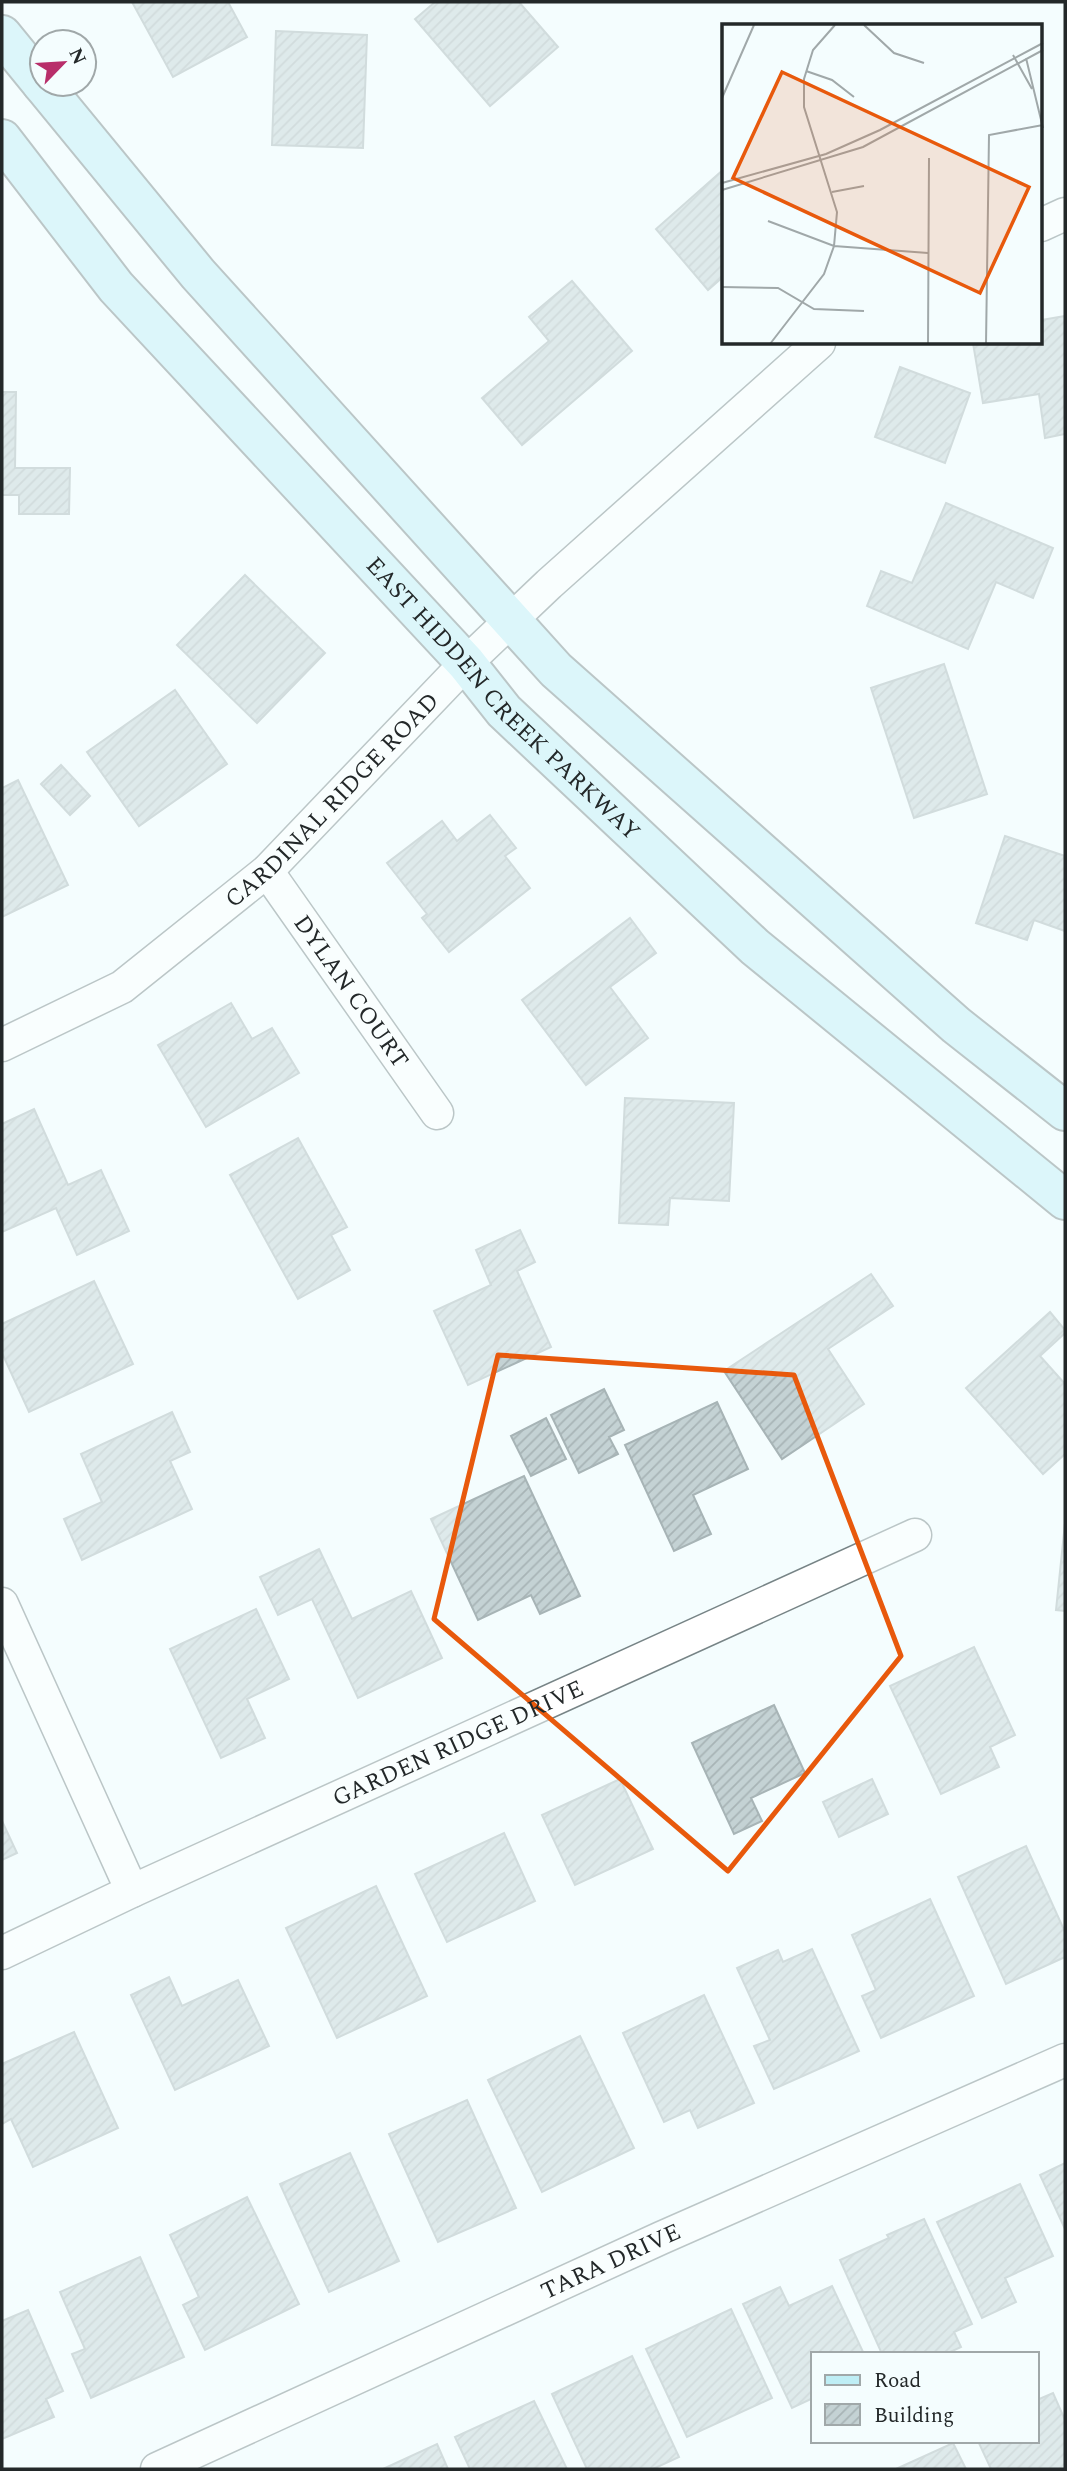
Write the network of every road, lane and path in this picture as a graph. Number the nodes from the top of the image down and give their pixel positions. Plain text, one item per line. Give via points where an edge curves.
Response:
1 (2, 34) edge
2 (28, 66) edge
3 (53, 98) edge
4 (2, 139) edge
5 (1065, 214) edge
6 (1042, 225) edge
7 (817, 345) edge
8 (510, 621) junction
9 (466, 663) junction
10 (267, 871) junction
11 (2, 1045) edge
12 (1065, 1111) edge
13 (437, 1113) dead end
14 (1065, 1200) edge
15 (915, 1535) dead end
16 (2, 1604) edge
17 (132, 1891) junction
18 (2, 1953) edge
19 (1065, 2060) edge
20 (157, 2469) edge

1 - 2 main road
3 - 8 main road via 198,274
4 - 9 main road, EAST HIDDEN CREEK PARKWAY via 116,287
5 - 6 street
7 - 8 street, CARDINAL RIDGE ROAD
8 - 9 street, CARDINAL RIDGE ROAD
8 - 12 main road via 556,670 936,1007
9 - 10 street, CARDINAL RIDGE ROAD
9 - 14 main road, EAST HIDDEN CREEK PARKWAY via 504,711 755,947
10 - 11 street, CARDINAL RIDGE ROAD via 122,987
10 - 13 street, DYLAN COURT
15 - 17 street, GARDEN RIDGE DRIVE
16 - 17 street
17 - 18 street, GARDEN RIDGE DRIVE
19 - 20 street, TARA DRIVE via 661,2238

